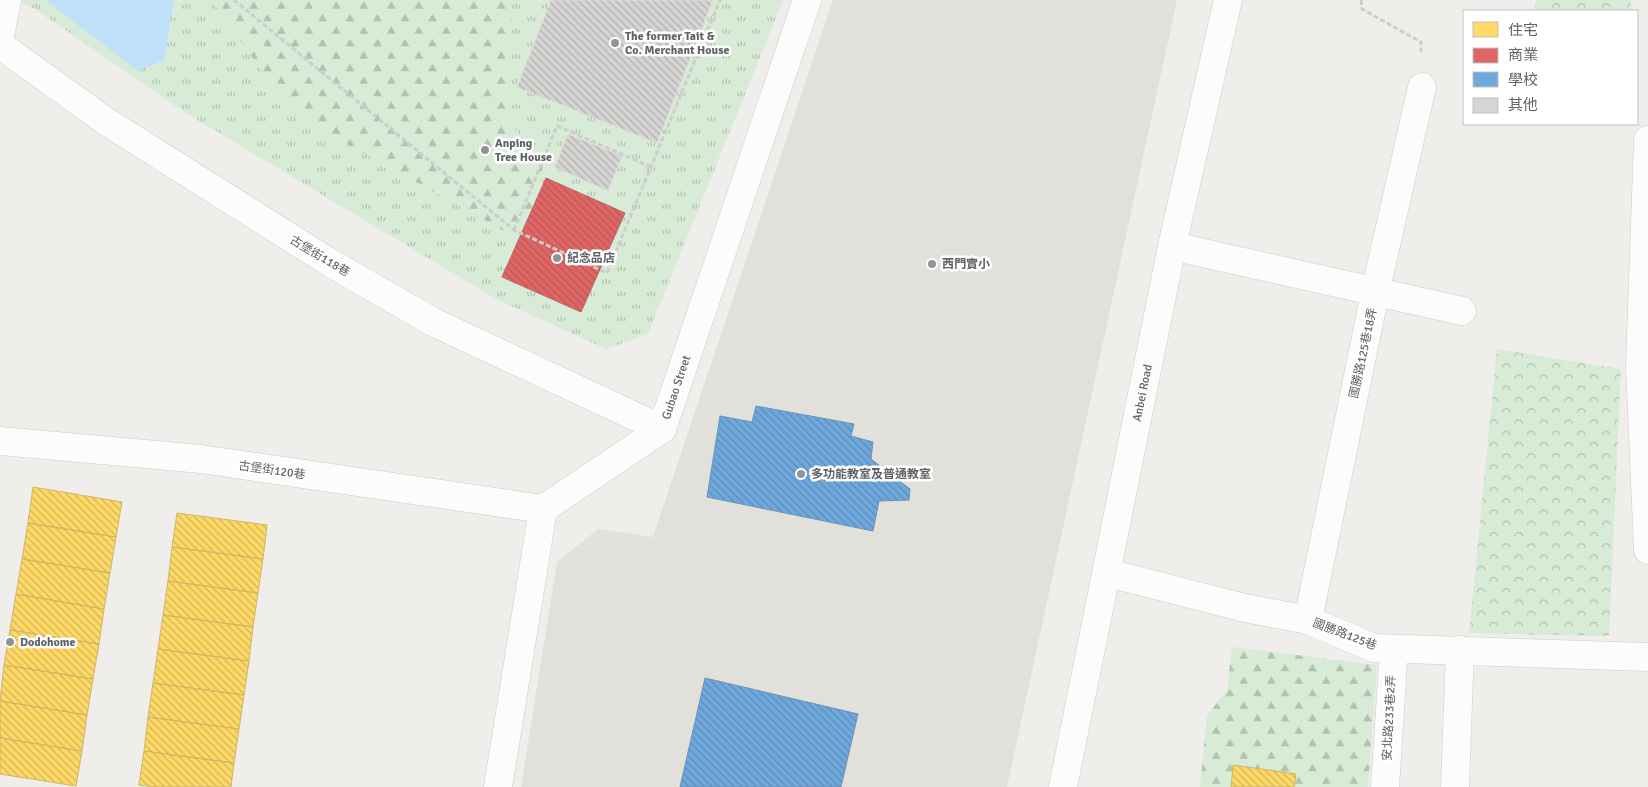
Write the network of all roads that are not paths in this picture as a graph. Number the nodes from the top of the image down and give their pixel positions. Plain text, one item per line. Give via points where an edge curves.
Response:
1 (7, 0) edge
2 (807, 0) edge
3 (1228, 0) edge
4 (0, 36) edge
5 (0, 45) edge
6 (1422, 88) road end
7 (1648, 140) edge
8 (1172, 246) junction
9 (1375, 293) junction
10 (1462, 311) dead end
11 (662, 430) junction
12 (0, 441) edge
13 (544, 509) junction
14 (1648, 550) edge
15 (1108, 573) junction
16 (1308, 620) junction
17 (1394, 648) junction
18 (1460, 650) junction
19 (1648, 657) edge
20 (498, 787) edge
21 (1063, 787) edge
22 (1385, 787) edge
23 (1455, 787) edge

1 - 4 street
2 - 11 street, Gubao Street
3 - 8 street, Anbei Road
5 - 11 street, 古堡街118巷 via 107,122 329,262 433,322
6 - 9 street, 國勝路125巷18弄
7 - 14 street via 1640,365
8 - 9 street
8 - 15 street, Anbei Road
9 - 10 street
9 - 16 street, 國勝路125巷18弄
11 - 13 street, Gubao Street
12 - 13 street, 古堡街120巷 via 201,459
13 - 20 street
15 - 16 street, 國勝路125巷 via 1244,608
15 - 21 street, Anbei Road
16 - 17 street, 國勝路125巷 via 1374,648
17 - 18 street, 國勝路125巷
17 - 22 street, 安北路233巷2弄
18 - 19 street, 國勝路125巷
18 - 23 street

